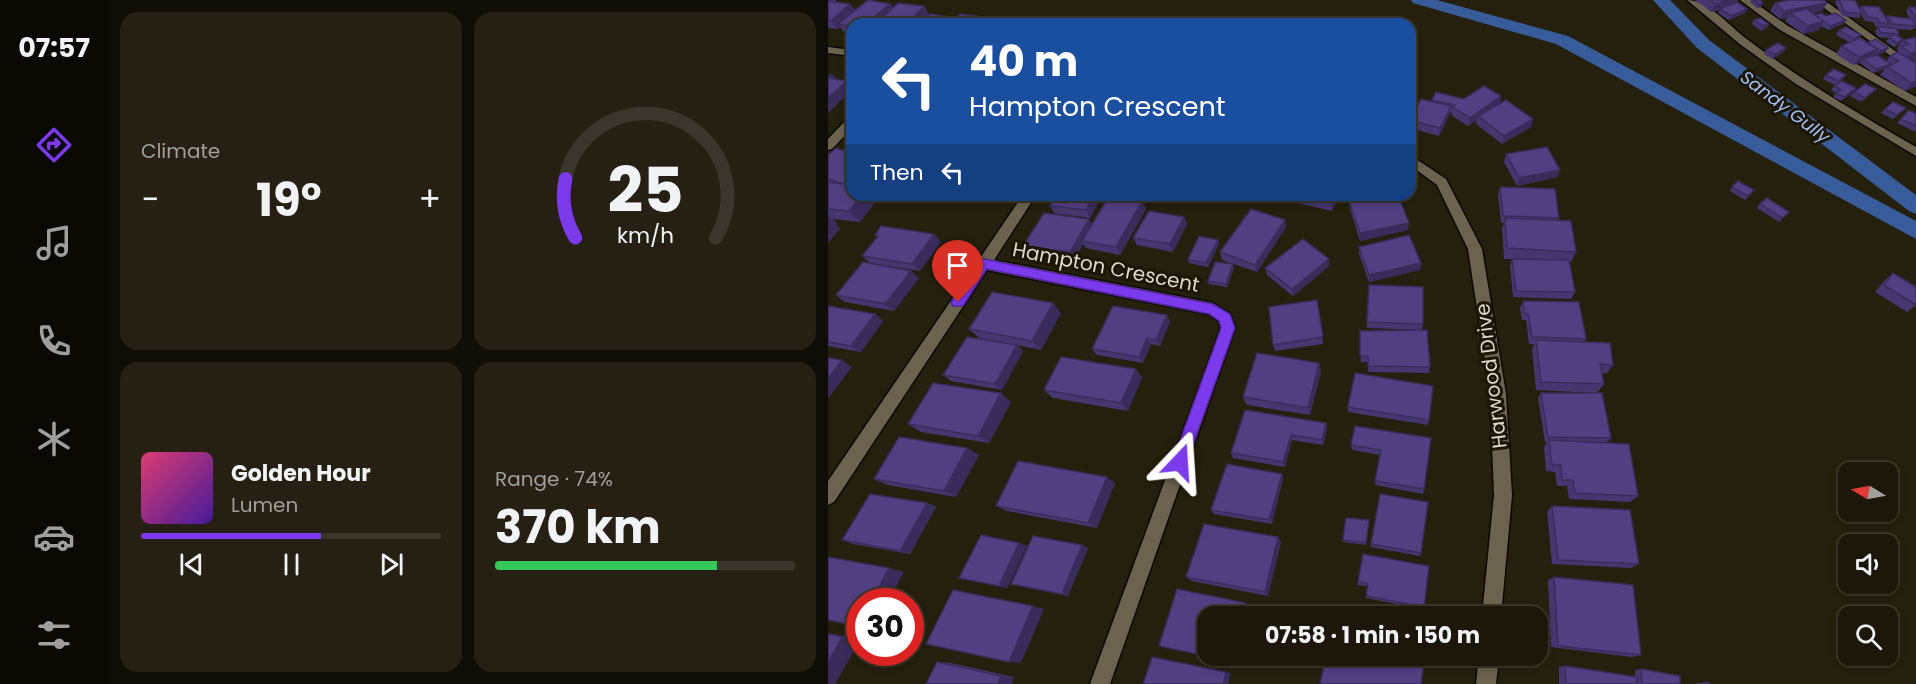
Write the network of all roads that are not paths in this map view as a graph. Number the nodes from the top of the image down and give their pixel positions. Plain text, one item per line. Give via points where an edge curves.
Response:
1 (1692, 0) edge
2 (1745, 0) edge
3 (1818, 0) edge
4 (828, 50) edge
5 (846, 52) edge
6 (1916, 70) edge
7 (1916, 102) edge
8 (846, 127) edge
9 (828, 146) edge
10 (1916, 152) edge
11 (1416, 163) edge
12 (1026, 201) edge
13 (984, 264) junction
14 (828, 496) edge
15 (1493, 606) edge
16 (1487, 666) edge
17 (1100, 684) edge
18 (1486, 684) edge

1 - 10 street via 1734,36
2 - 7 street via 1784,28
3 - 6 street
4 - 5 street
8 - 9 street
11 - 15 street, Harwood Drive via 1442,182 1474,249 1498,394 1503,495
12 - 13 street
13 - 14 street
13 - 17 street, Hampton Crescent via 1213,309 1225,318 1228,328
16 - 18 street

